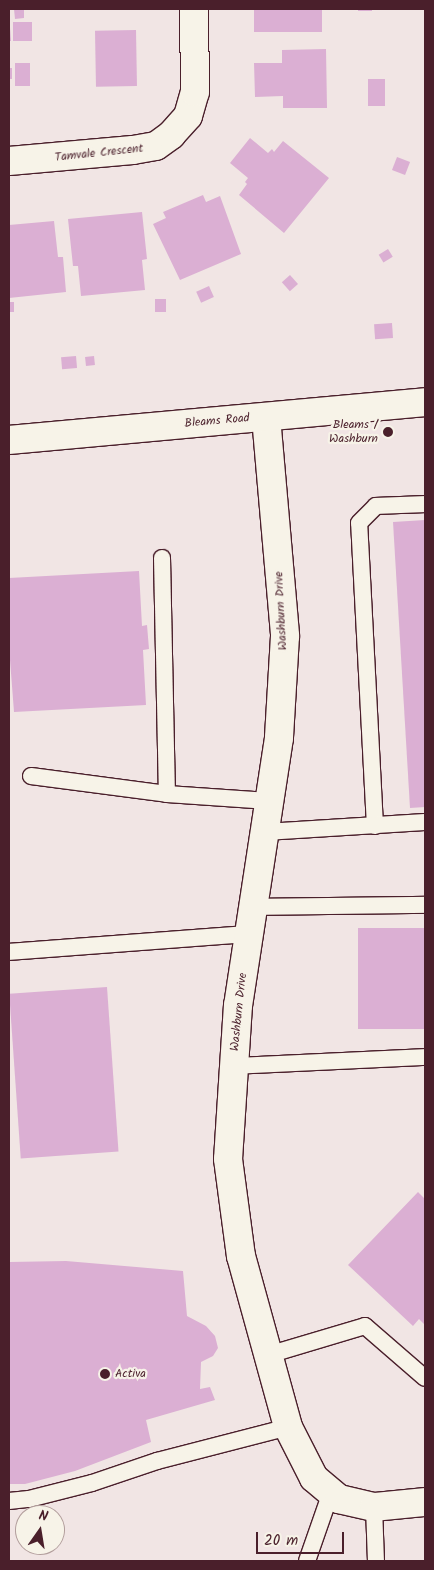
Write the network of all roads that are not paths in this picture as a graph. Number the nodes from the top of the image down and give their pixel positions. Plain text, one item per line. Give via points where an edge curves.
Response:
1 (194, 9) edge
2 (9, 161) edge
3 (425, 402) edge
4 (266, 417) junction
5 (9, 440) edge
6 (425, 504) edge
7 (162, 558) dead end
8 (31, 776) dead end
9 (168, 794) junction
10 (269, 801) junction
11 (425, 822) edge
12 (375, 826) junction
13 (265, 832) junction
14 (425, 905) edge
15 (253, 907) junction
16 (249, 934) junction
17 (9, 952) edge
18 (425, 1057) edge
19 (234, 1066) junction
20 (268, 1355) junction
21 (425, 1378) edge
22 (288, 1427) junction
23 (331, 1492) junction
24 (9, 1501) edge
25 (425, 1502) edge
26 (374, 1507) junction
27 (307, 1561) edge
28 (376, 1561) edge

1 - 2 street, Tamvale Crescent via 195,92 188,116 171,135 156,146 133,150
3 - 4 street, Bleams Road
4 - 5 street, Bleams Road
4 - 10 street, Washburn Drive via 285,636 279,738
6 - 12 lane via 376,506 359,523
7 - 9 lane
8 - 9 lane
9 - 10 lane
10 - 13 street, Washburn Drive
11 - 12 lane
12 - 13 lane
13 - 15 street, Washburn Drive
14 - 15 lane
15 - 16 street, Washburn Drive
16 - 17 lane
16 - 19 street, Washburn Drive via 238,1005
18 - 19 lane
19 - 20 street, Washburn Drive via 228,1159 241,1256
20 - 21 lane via 365,1326
20 - 22 street, Washburn Drive
22 - 23 street, Washburn Drive via 314,1478
22 - 24 lane via 156,1462 74,1488
23 - 26 street, Washburn Drive via 339,1499
23 - 27 lane
25 - 26 street, Washburn Drive
26 - 28 lane

